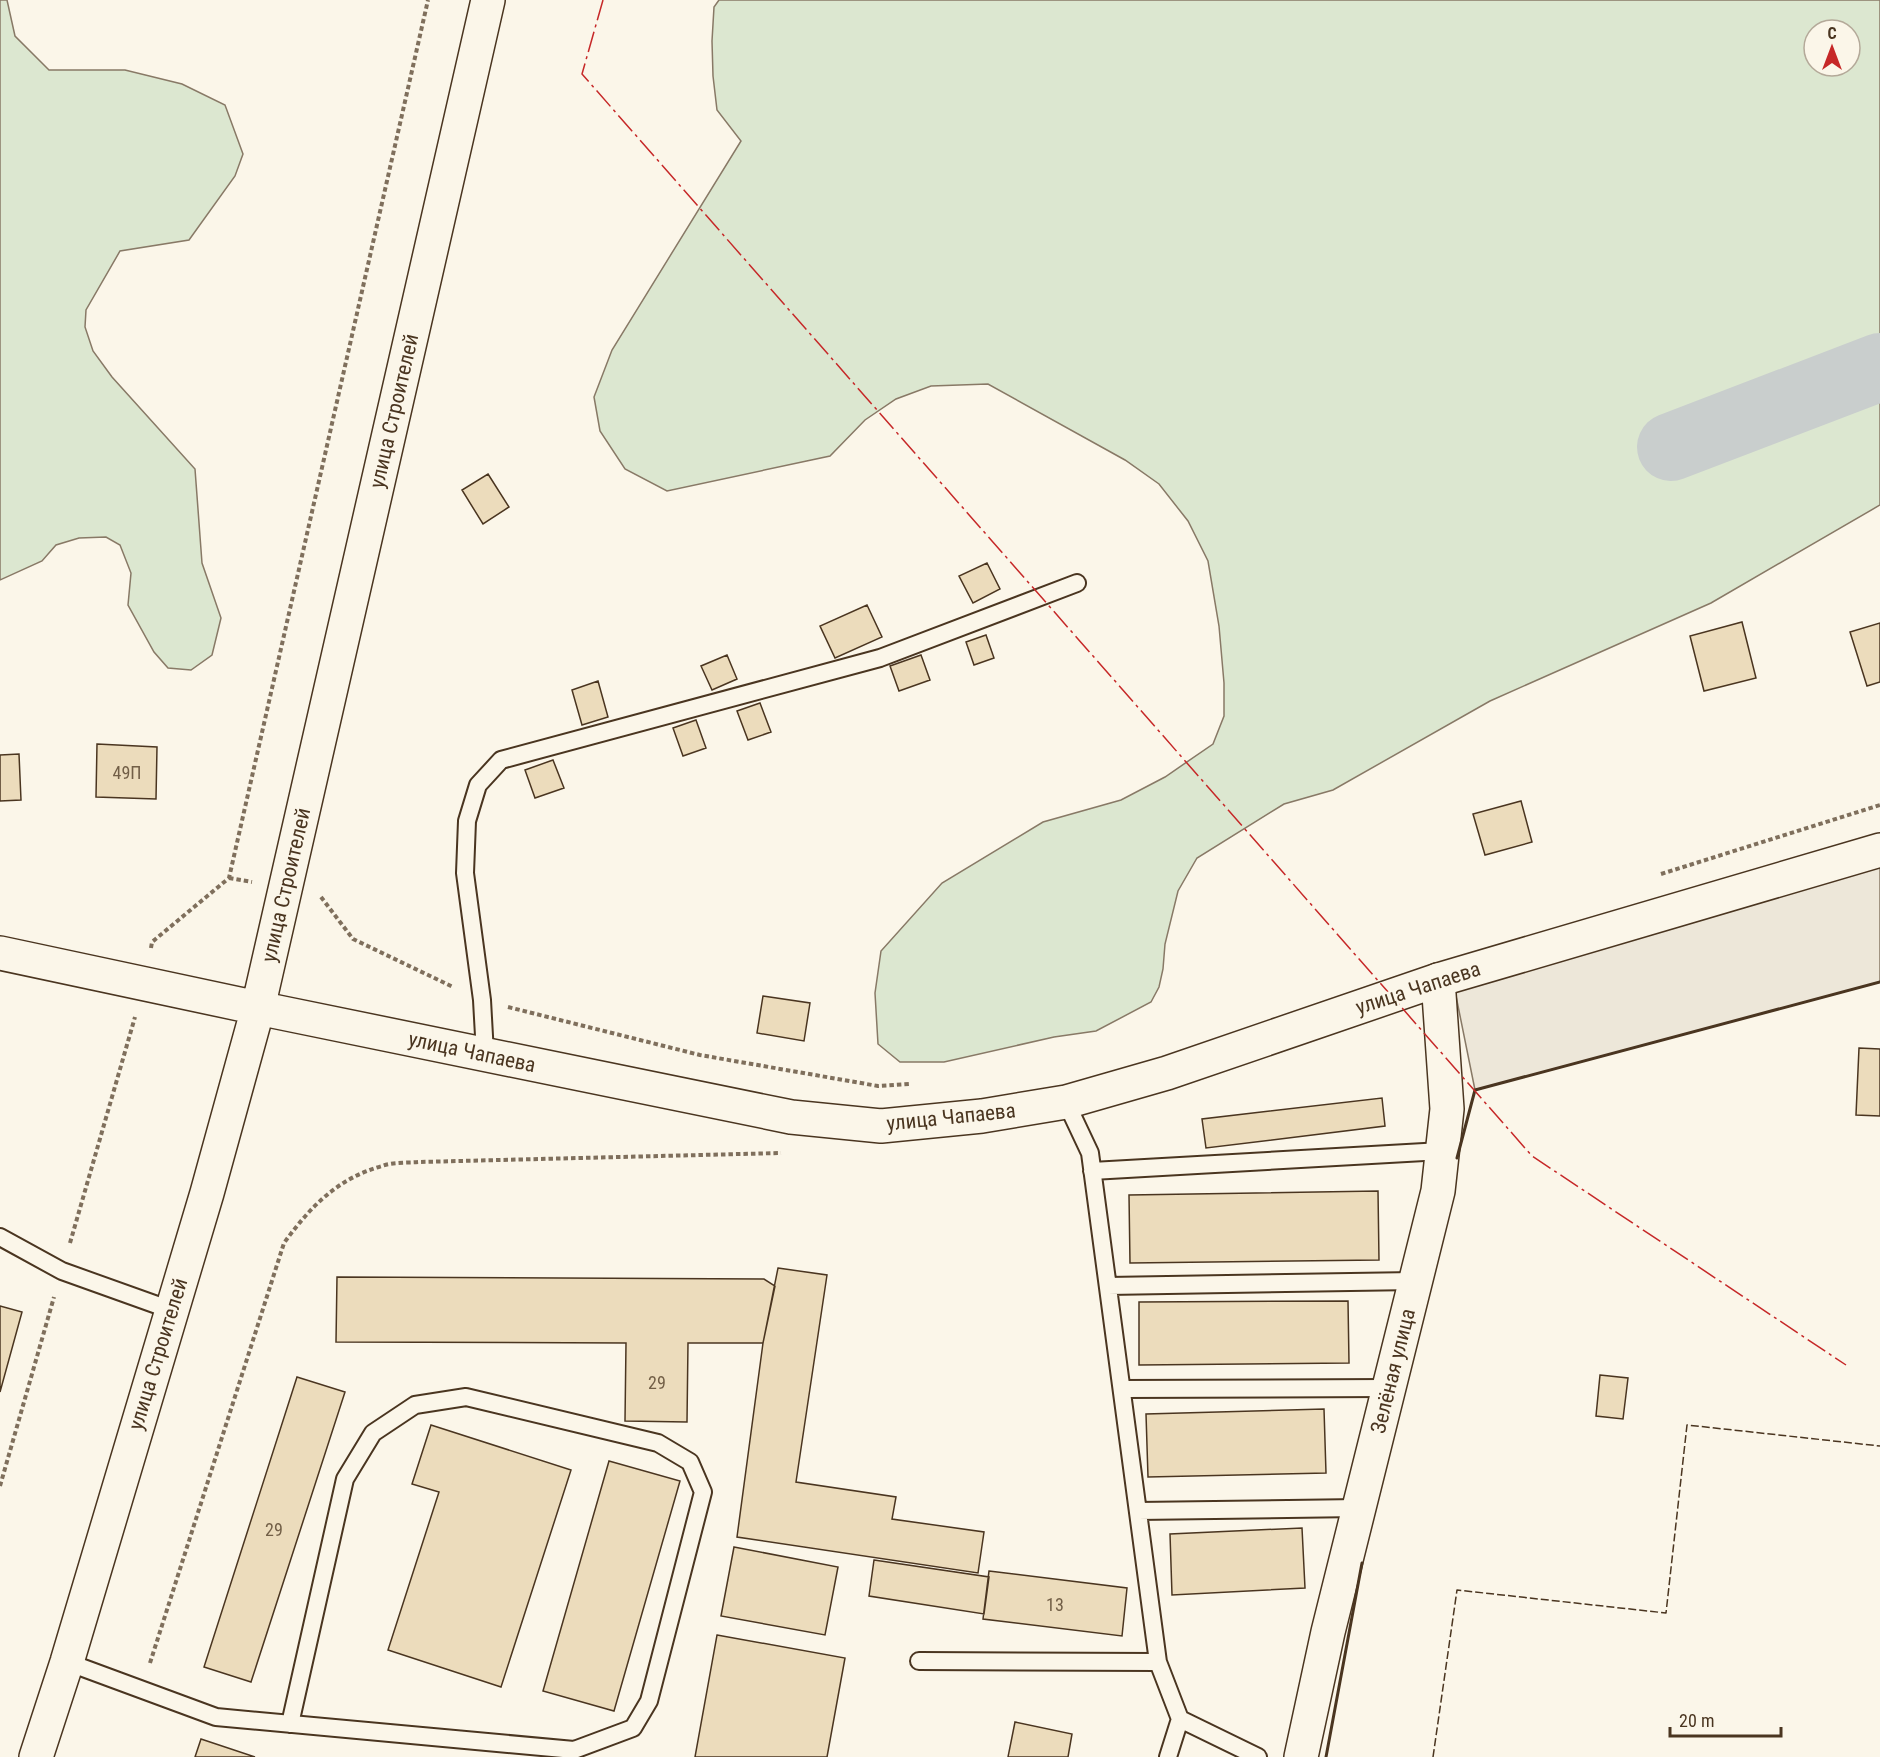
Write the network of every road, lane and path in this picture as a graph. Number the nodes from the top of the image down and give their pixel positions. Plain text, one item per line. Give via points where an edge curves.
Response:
1 (428, 0) edge
2 (488, 0) edge
3 (1077, 583) dead end
4 (1880, 805) edge
5 (1880, 850) edge
6 (1653, 876) dead end
7 (321, 897) dead end
8 (0, 953) edge
9 (1438, 980) junction
10 (144, 984) junction
11 (482, 1000) junction
12 (258, 1008) junction
13 (486, 1054) junction
14 (912, 1084) dead end
15 (1066, 1102) junction
16 (1442, 1151) junction
17 (783, 1153) dead end
18 (1092, 1171) junction
19 (0, 1237) edge
20 (62, 1271) junction
21 (1415, 1281) junction
22 (1108, 1286) junction
23 (171, 1310) junction
24 (1389, 1388) junction
25 (1122, 1389) junction
26 (0, 1486) edge
27 (1359, 1508) junction
28 (1138, 1511) junction
29 (919, 1661) dead end
30 (67, 1662) junction
31 (1158, 1662) junction
32 (142, 1689) junction
33 (1180, 1719) junction
34 (290, 1724) junction
35 (36, 1757) edge
36 (1168, 1757) edge
37 (1258, 1757) edge
38 (1301, 1757) edge

1 - 10 path via 229,878 152,942
2 - 12 street, улица Строителей
3 - 11 lane via 880,658 501,760 478,785 466,821 465,873
4 - 6 path
5 - 9 street, улица Чапаева
7 - 11 path via 353,939
8 - 10 street, улица Чапаева
9 - 15 street, улица Чапаева via 1167,1073
9 - 16 street, Зелёная улица via 1447,1109
10 - 12 street, улица Чапаева
10 - 20 path
11 - 13 lane
11 - 14 path via 700,1055 878,1086
12 - 13 street, улица Чапаева
12 - 23 street, улица Строителей
13 - 15 street, улица Чапаева via 791,1117 881,1126 982,1116
15 - 18 lane via 1090,1153
16 - 18 lane
16 - 21 street, Зелёная улица via 1438,1191
17 - 32 path via 384,1165 351,1177 324,1196 284,1243
18 - 22 lane
19 - 20 lane
20 - 23 lane
20 - 26 path
21 - 22 lane
21 - 24 street, Зелёная улица
22 - 25 lane
23 - 30 street, улица Строителей
24 - 25 lane
24 - 27 street, Зелёная улица
25 - 28 lane
27 - 28 lane
27 - 38 street, Зелёная улица
28 - 31 lane
29 - 31 lane
30 - 32 lane
30 - 35 street, улица Строителей
31 - 33 lane
32 - 34 lane via 216,1717
33 - 36 lane
33 - 37 lane
34 - 34 lane via 574,1750 633,1728 649,1701 703,1492 690,1462 658,1443 466,1398 415,1405 373,1433 345,1479

